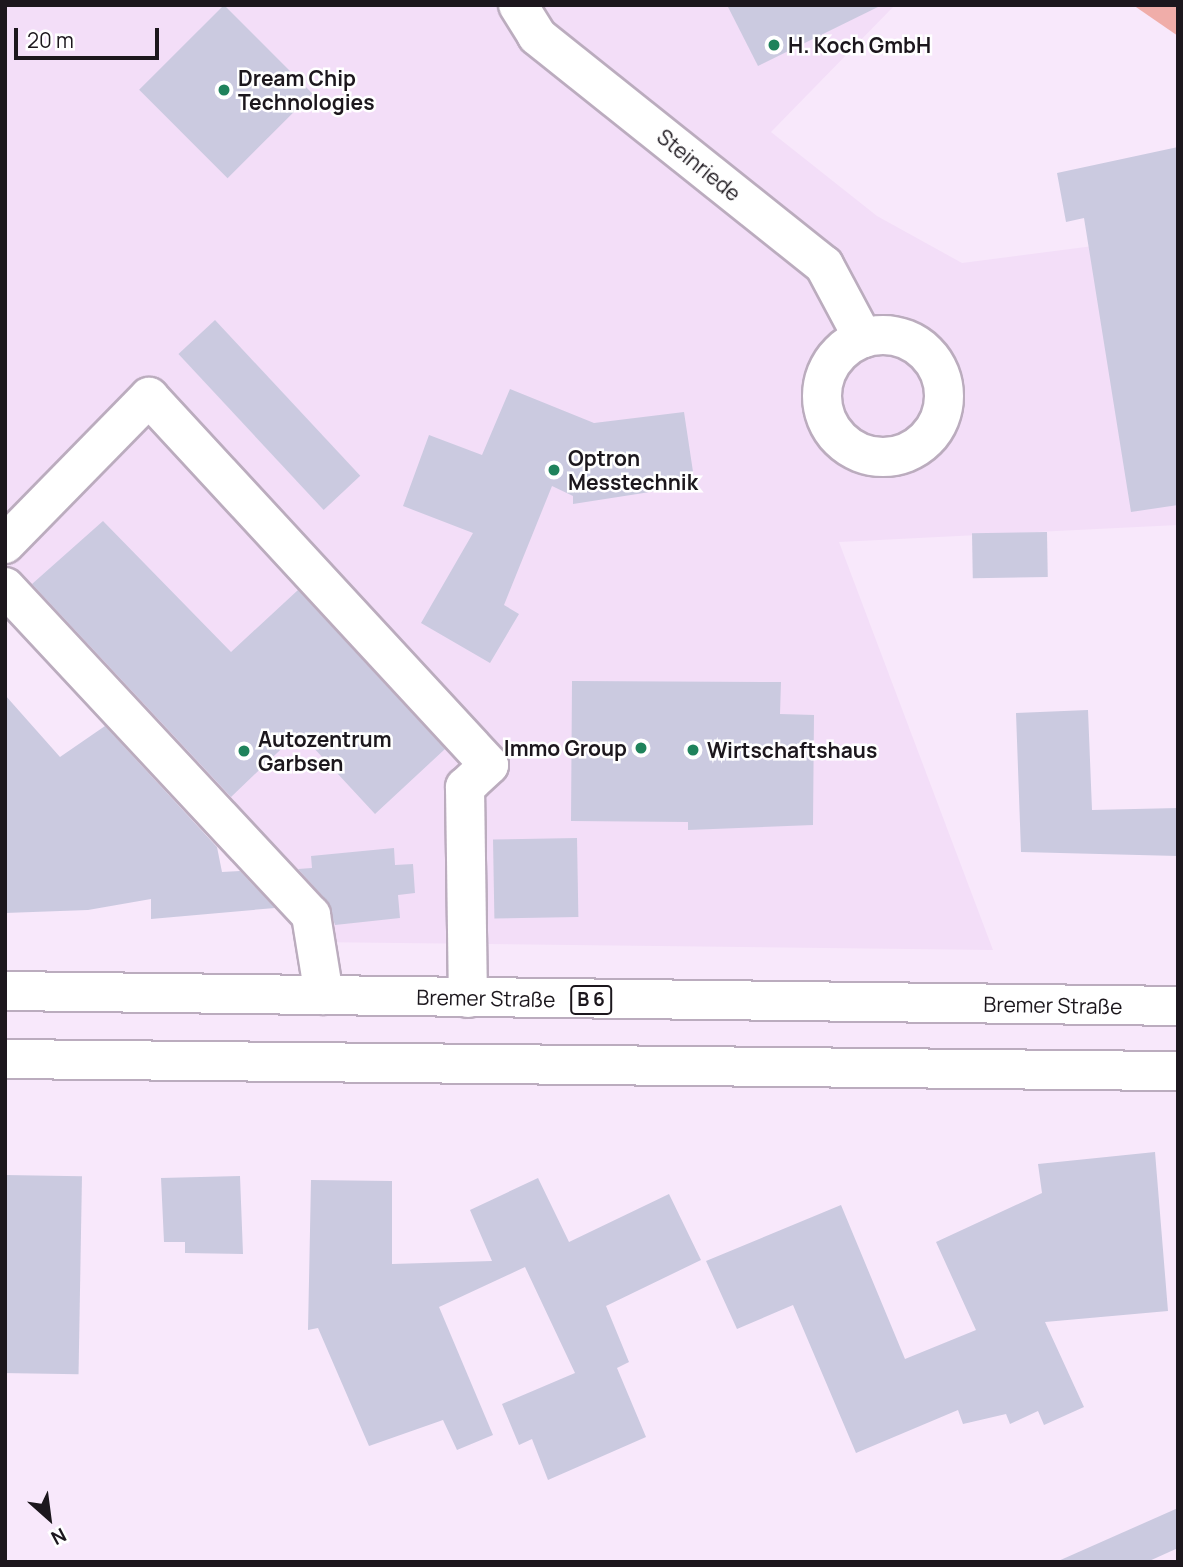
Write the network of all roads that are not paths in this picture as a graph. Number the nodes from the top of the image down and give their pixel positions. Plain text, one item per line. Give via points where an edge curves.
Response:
1 (518, 5) edge
2 (863, 338) dead end
3 (5, 544) edge
4 (5, 587) edge
5 (5, 991) edge
6 (324, 995) junction
7 (468, 998) junction
8 (1178, 1006) edge
9 (5, 1059) edge
10 (1178, 1071) edge

1 - 2 main road, Steinriede via 537,36 824,265
3 - 7 main road via 149,397 489,765 465,787
4 - 6 main road via 312,915
5 - 6 main road, Bremer Straße / B 6
6 - 7 main road, Bremer Straße / B 6
7 - 8 main road, Bremer Straße / B 6
9 - 10 main road

